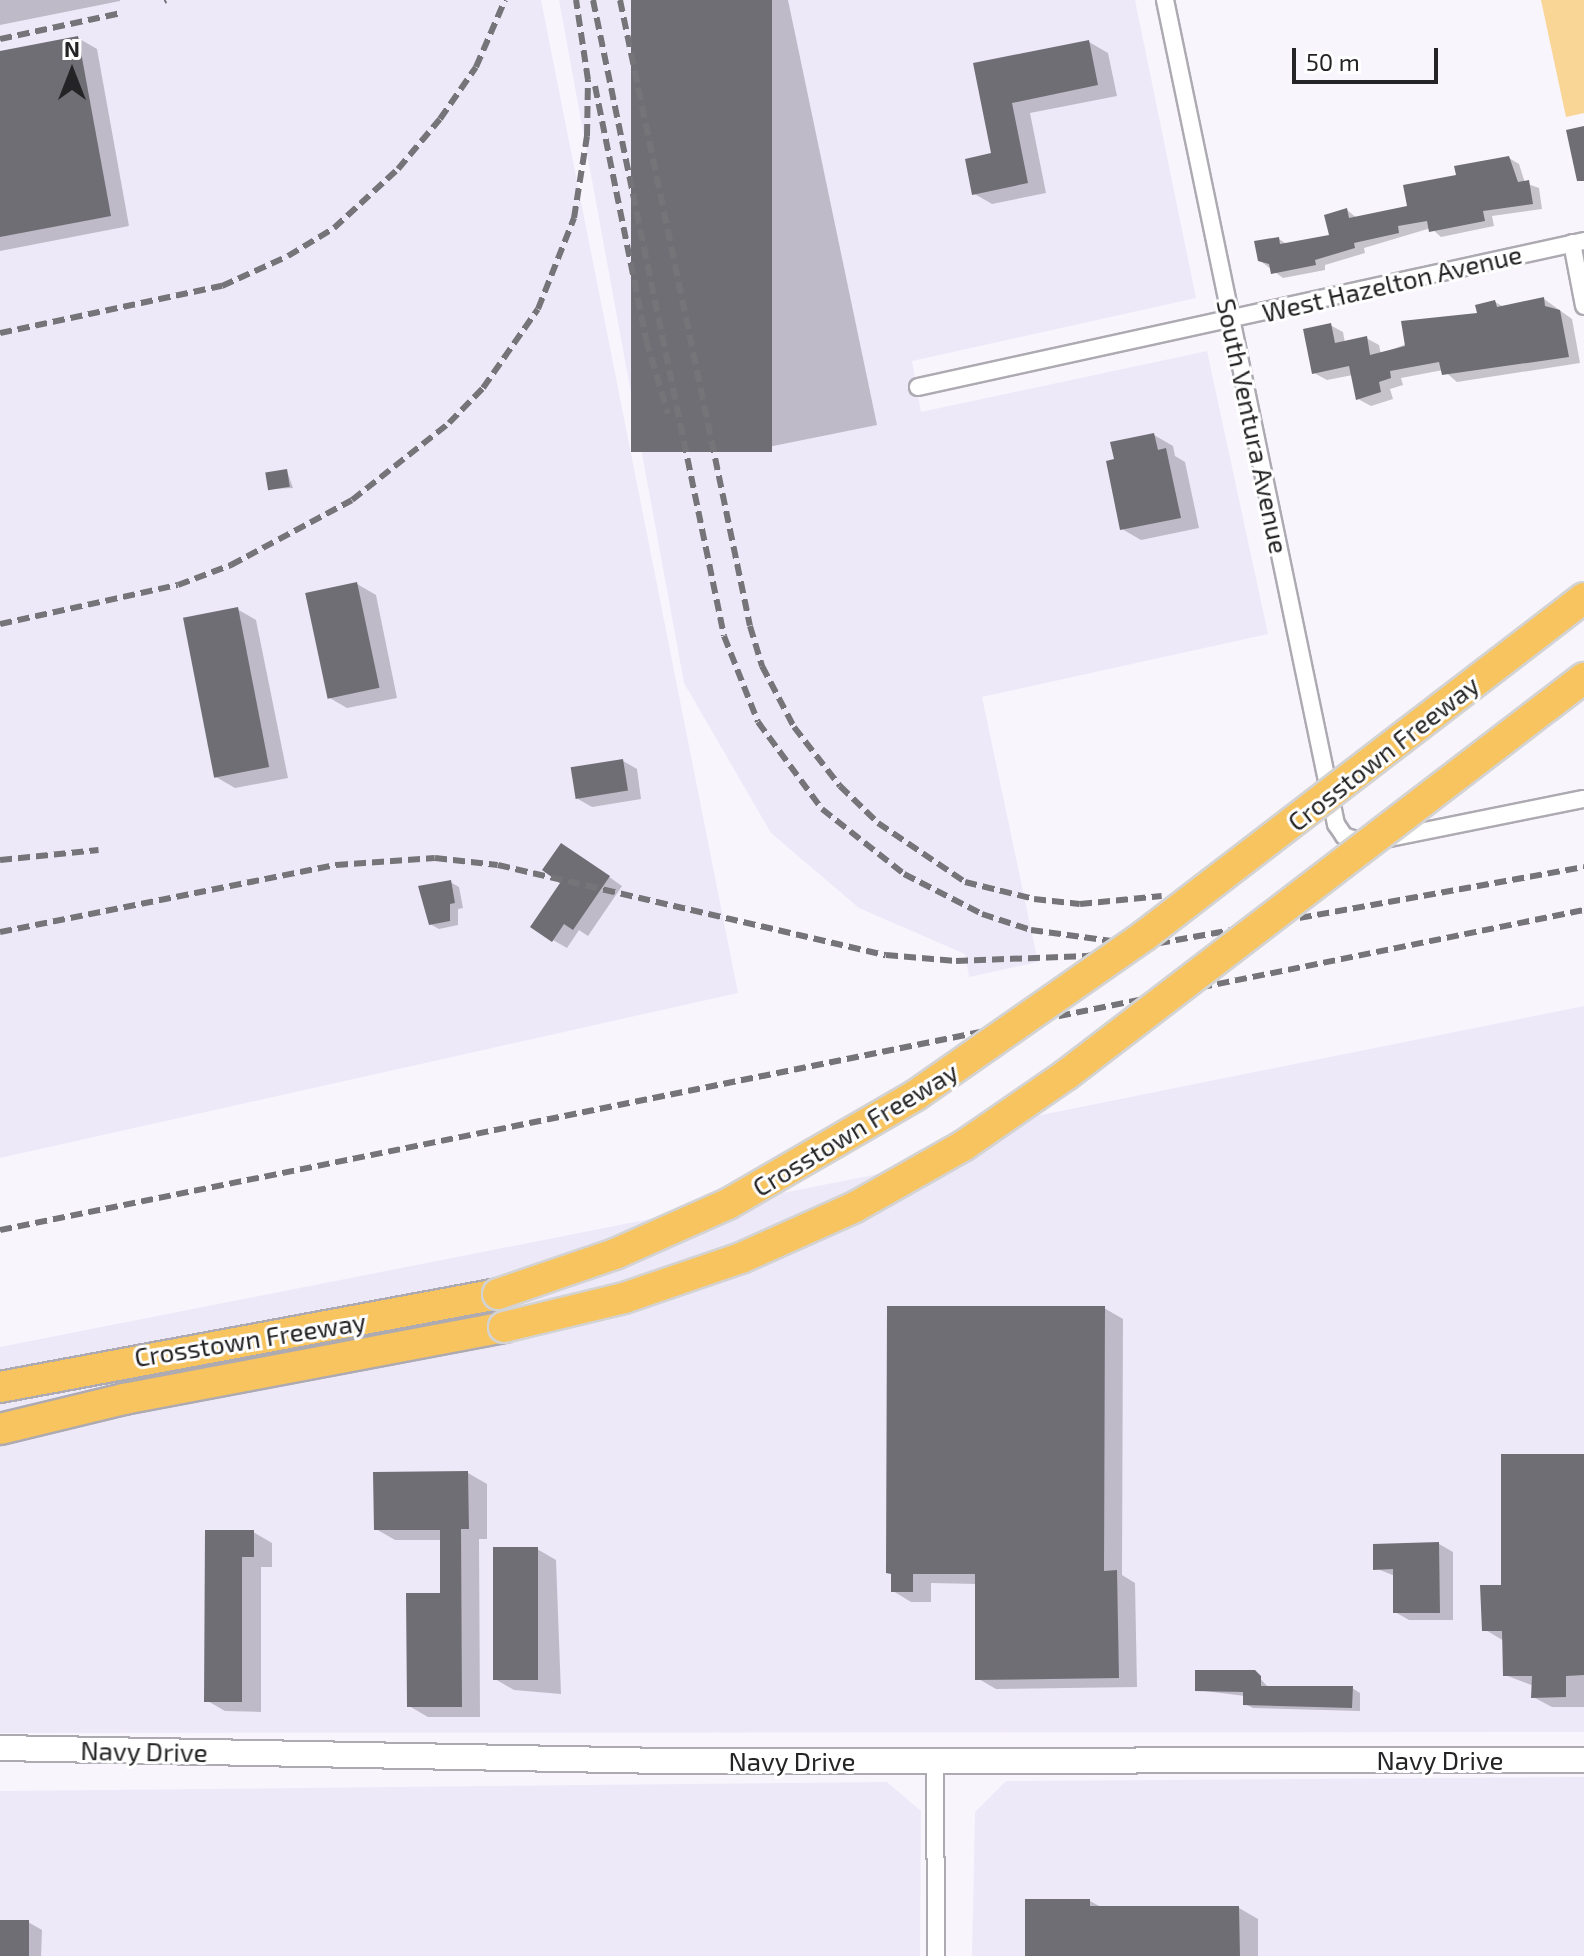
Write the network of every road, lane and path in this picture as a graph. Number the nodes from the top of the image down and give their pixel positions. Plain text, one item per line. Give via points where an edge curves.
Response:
1 (1165, 0) edge
2 (1578, 242) edge
3 (1584, 306) edge
4 (1231, 320) junction
5 (918, 387) dead end
6 (1584, 598) edge
7 (1584, 678) edge
8 (1584, 799) edge
9 (0, 1387) edge
10 (0, 1429) edge
11 (0, 1748) edge
12 (1584, 1760) edge
13 (935, 1761) junction
14 (936, 1956) edge

1 - 4 street, South Ventura Avenue
2 - 3 street
2 - 4 street, West Hazelton Avenue
4 - 5 street, West Hazelton Avenue
4 - 8 street, South Ventura Avenue via 1334,816 1344,836 1357,842
6 - 9 highway, Crosstown Freeway, bridge via 1144,936 929,1087 728,1204 615,1254 498,1294
7 - 10 highway, Crosstown Freeway, bridge via 1066,1075 963,1146 855,1207 741,1258 624,1298
11 - 13 street, Navy Drive
12 - 13 street, Navy Drive
13 - 14 street

